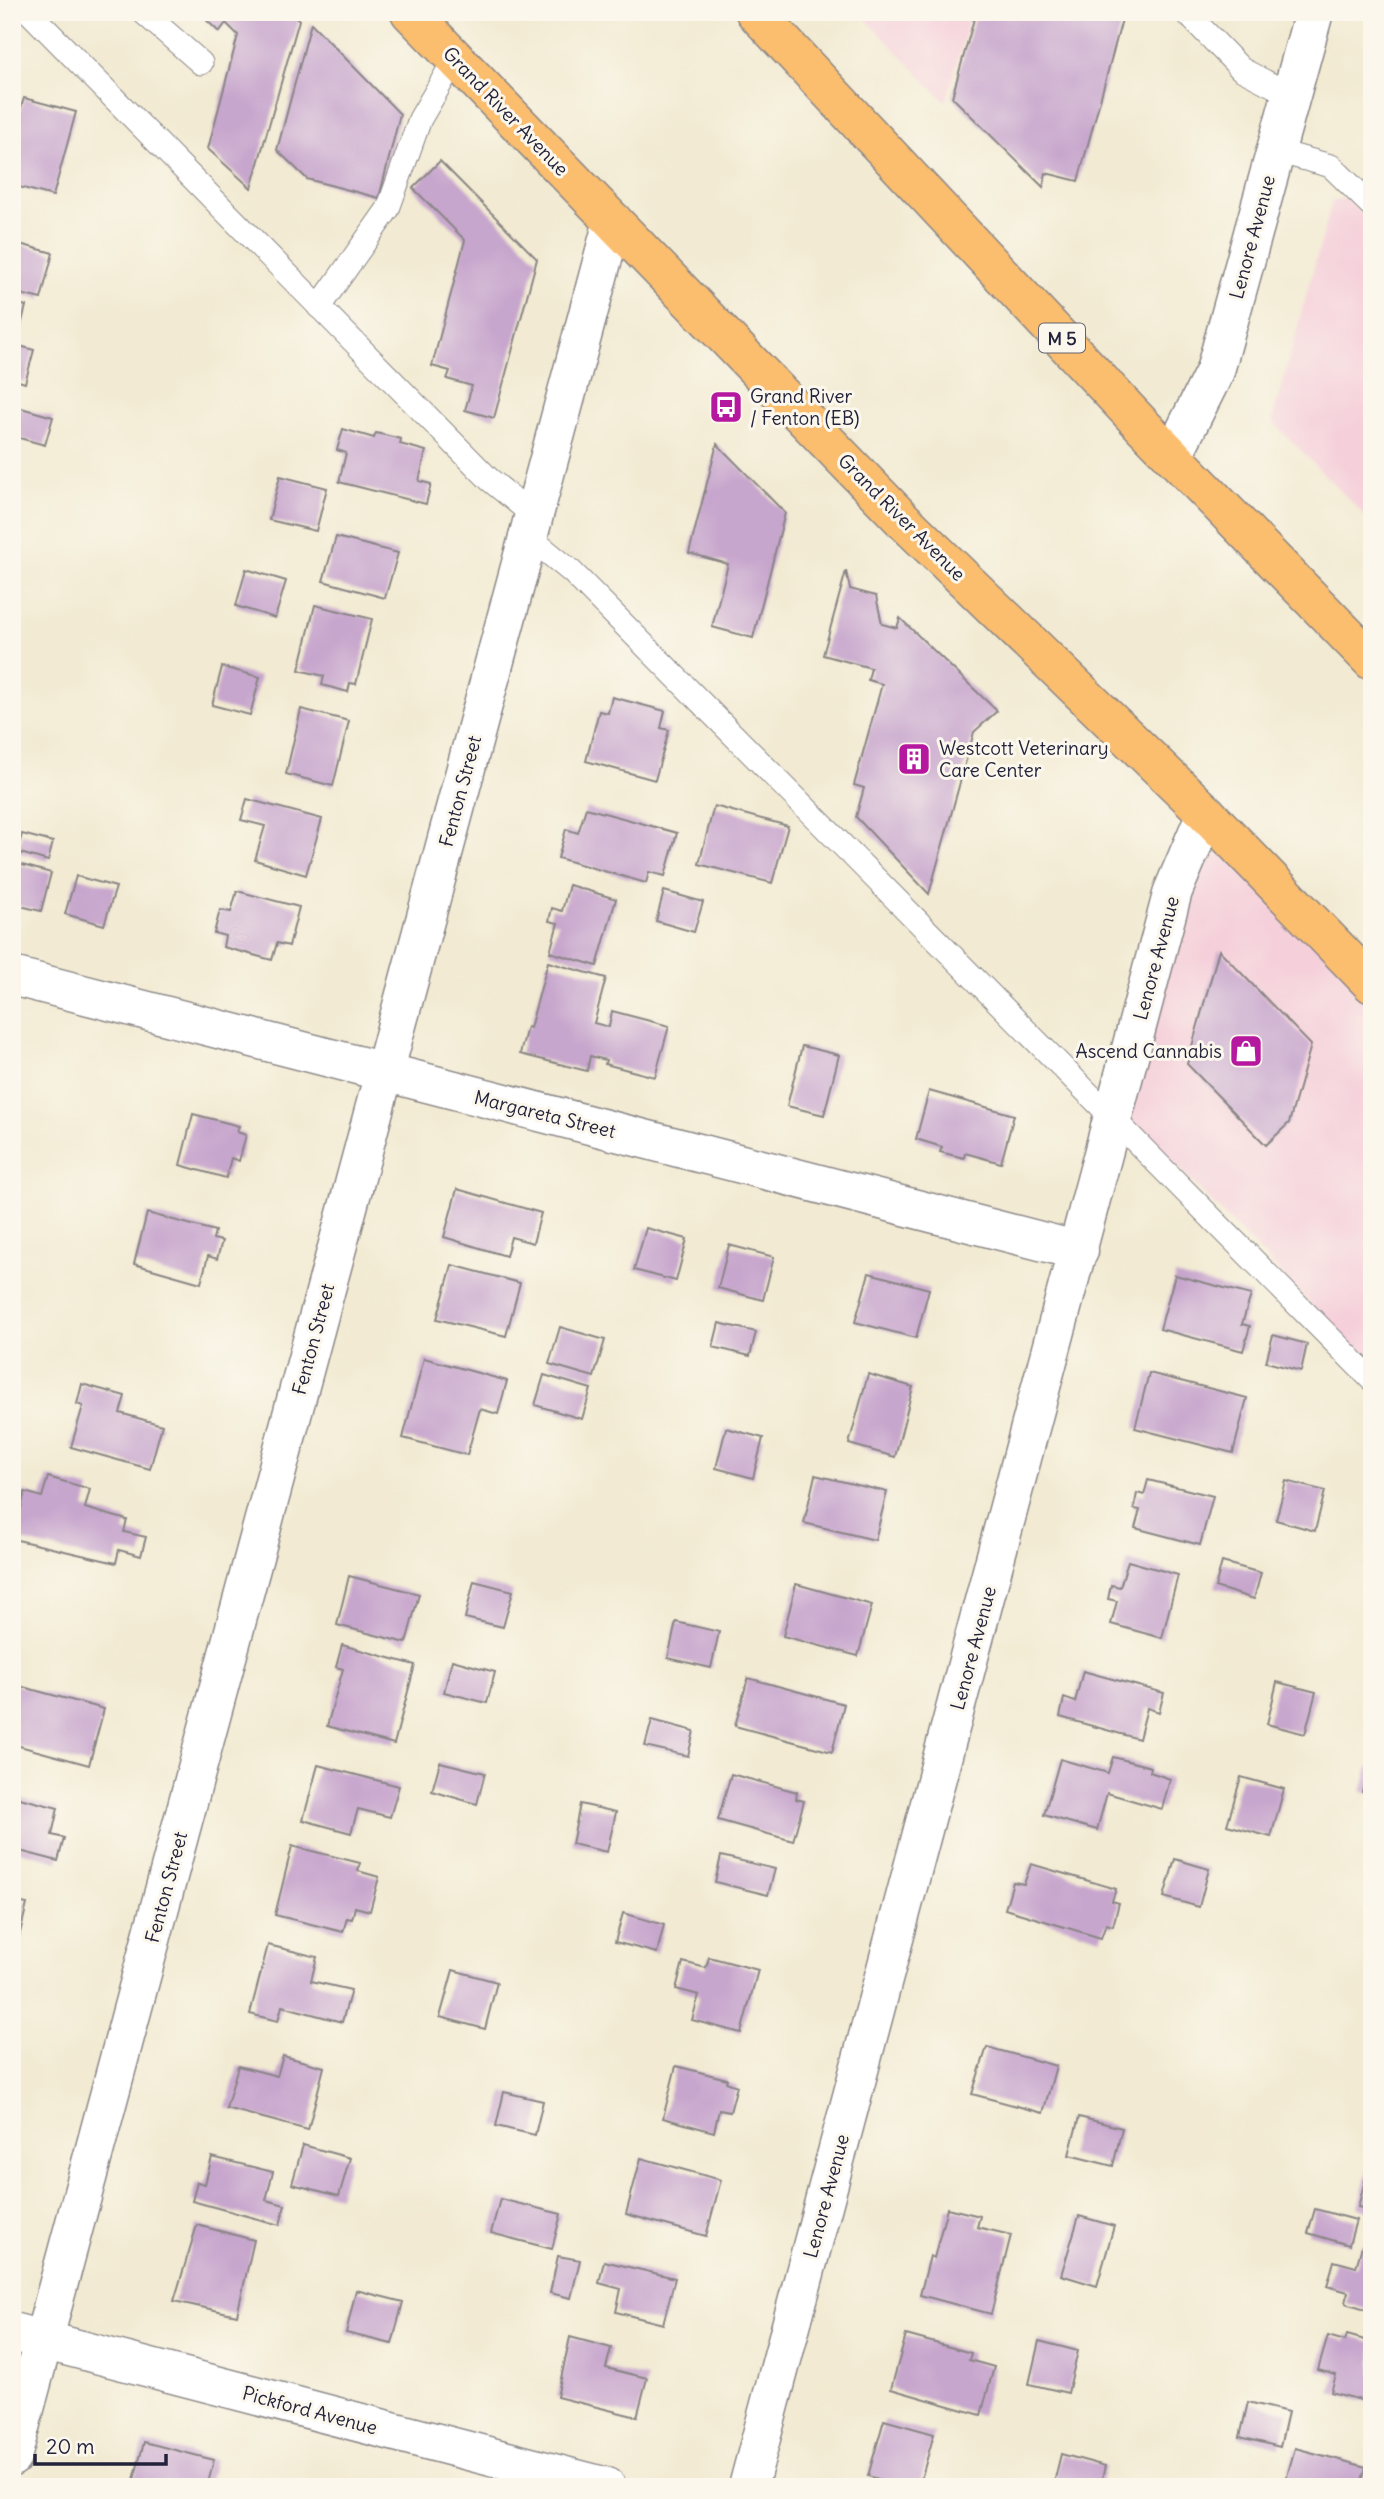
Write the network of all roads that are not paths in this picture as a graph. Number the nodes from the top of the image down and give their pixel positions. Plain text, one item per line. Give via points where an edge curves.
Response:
1 (29, 12) edge
2 (410, 12) edge
3 (755, 12) edge
4 (1186, 12) edge
5 (1314, 12) edge
6 (154, 15) edge
7 (455, 58) junction
8 (201, 63) dead end
9 (1291, 95) junction
10 (1276, 151) junction
11 (1372, 206) edge
12 (613, 221) junction
13 (319, 307) junction
14 (1173, 455) junction
15 (531, 526) junction
16 (1372, 661) edge
17 (1206, 813) junction
18 (12, 976) edge
19 (1372, 985) edge
20 (385, 1072) junction
21 (1114, 1118) junction
22 (1079, 1251) junction
23 (1372, 1380) edge
24 (28, 2337) edge
25 (12, 2457) edge
26 (607, 2487) edge
27 (748, 2487) edge

1 - 13 lane
2 - 7 main road, Grand River Avenue
3 - 14 main road, M 5
4 - 9 lane via 1241,69
5 - 9 street, Lenore Avenue
6 - 8 lane
7 - 12 main road, Grand River Avenue
7 - 13 lane via 420,119 388,209
9 - 10 street, Lenore Avenue
10 - 11 lane via 1331,166
10 - 14 street, Lenore Avenue via 1215,371
12 - 15 street, Fenton Street
12 - 17 main road, Grand River Avenue via 903,520
13 - 15 lane
14 - 16 main road, M 5
15 - 20 street, Fenton Street
15 - 21 lane
17 - 19 main road, Grand River Avenue
17 - 21 street, Lenore Avenue via 1175,884
18 - 20 street, Margareta Street
20 - 22 street, Margareta Street
20 - 24 street, Fenton Street
21 - 22 street, Lenore Avenue
21 - 23 lane
22 - 27 street, Lenore Avenue
24 - 25 street, Fenton Street
24 - 26 street, Pickford Avenue

